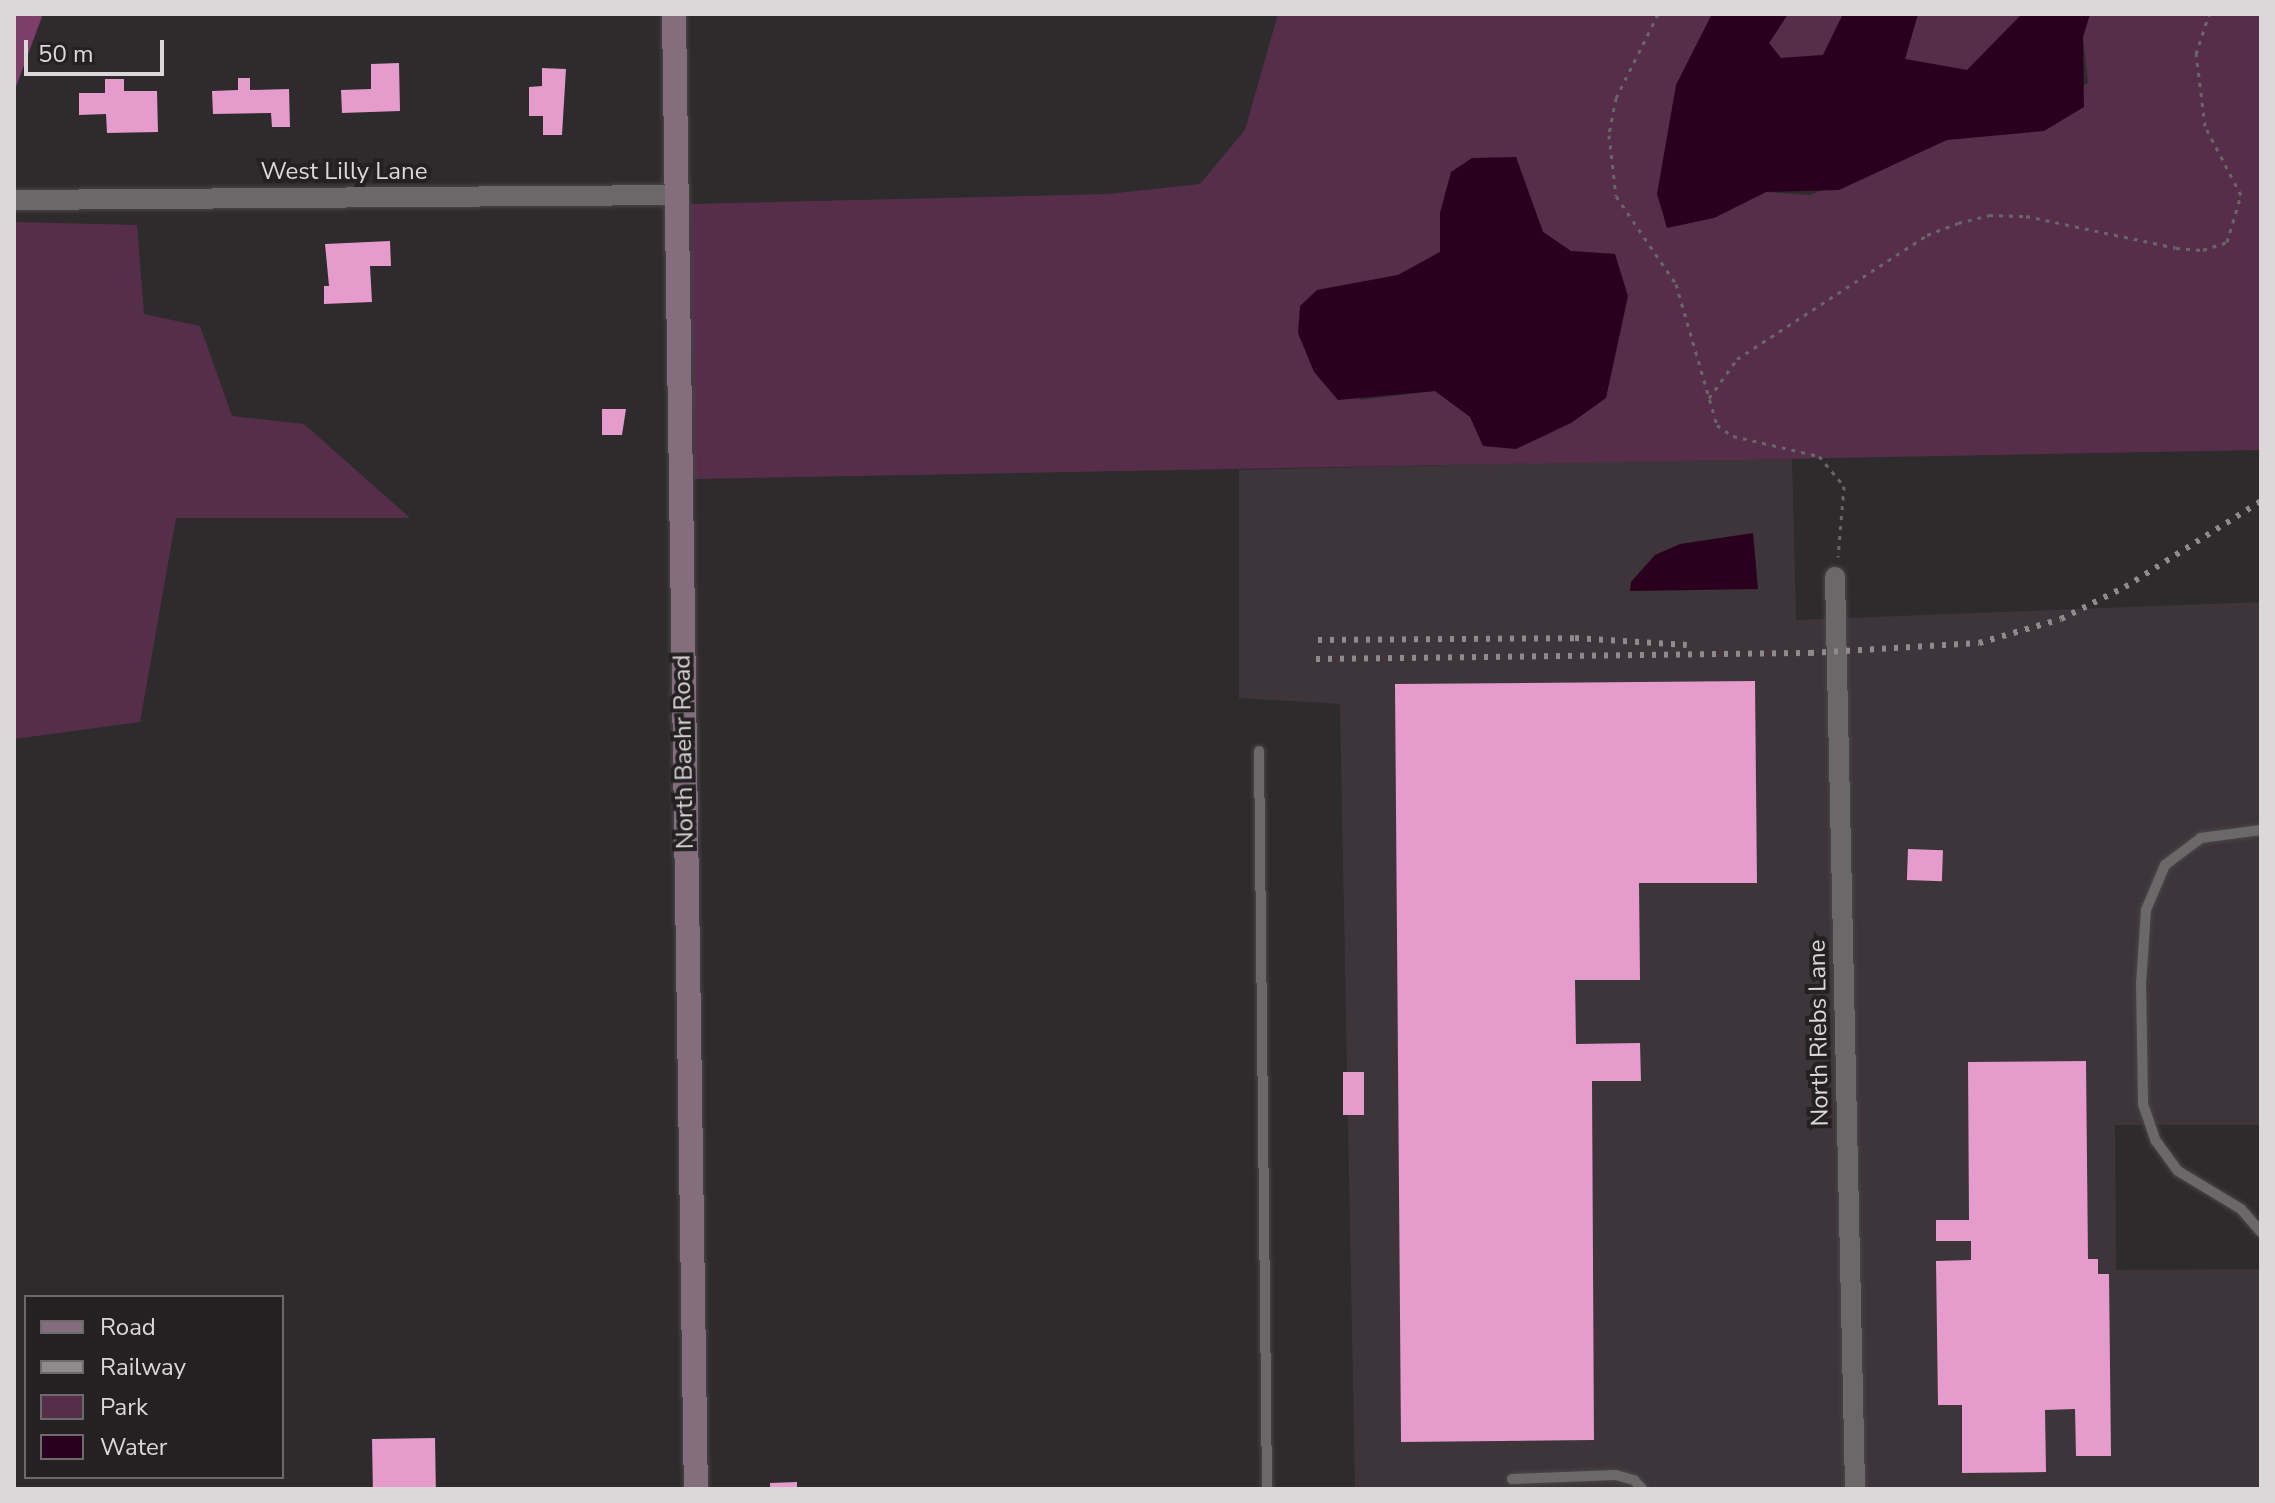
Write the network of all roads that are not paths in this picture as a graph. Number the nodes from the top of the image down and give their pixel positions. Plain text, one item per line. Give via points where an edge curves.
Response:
1 (674, 14) edge
2 (675, 195) junction
3 (14, 200) edge
4 (1835, 577) road end
5 (1259, 751) dead end
6 (2261, 830) edge
7 (2261, 1232) edge
8 (1512, 1479) dead end
9 (696, 1489) edge
10 (1267, 1489) edge
11 (1642, 1489) edge
12 (1855, 1489) edge

1 - 2 street, North Baehr Road
2 - 3 street, West Lilly Lane
2 - 9 street, North Baehr Road
4 - 12 street, North Riebs Lane
5 - 10 lane
6 - 7 lane via 2201,838 2177,853 2157,878 2142,944 2141,1052 2147,1119 2165,1156 2201,1189 2241,1209
8 - 11 lane via 1616,1475

